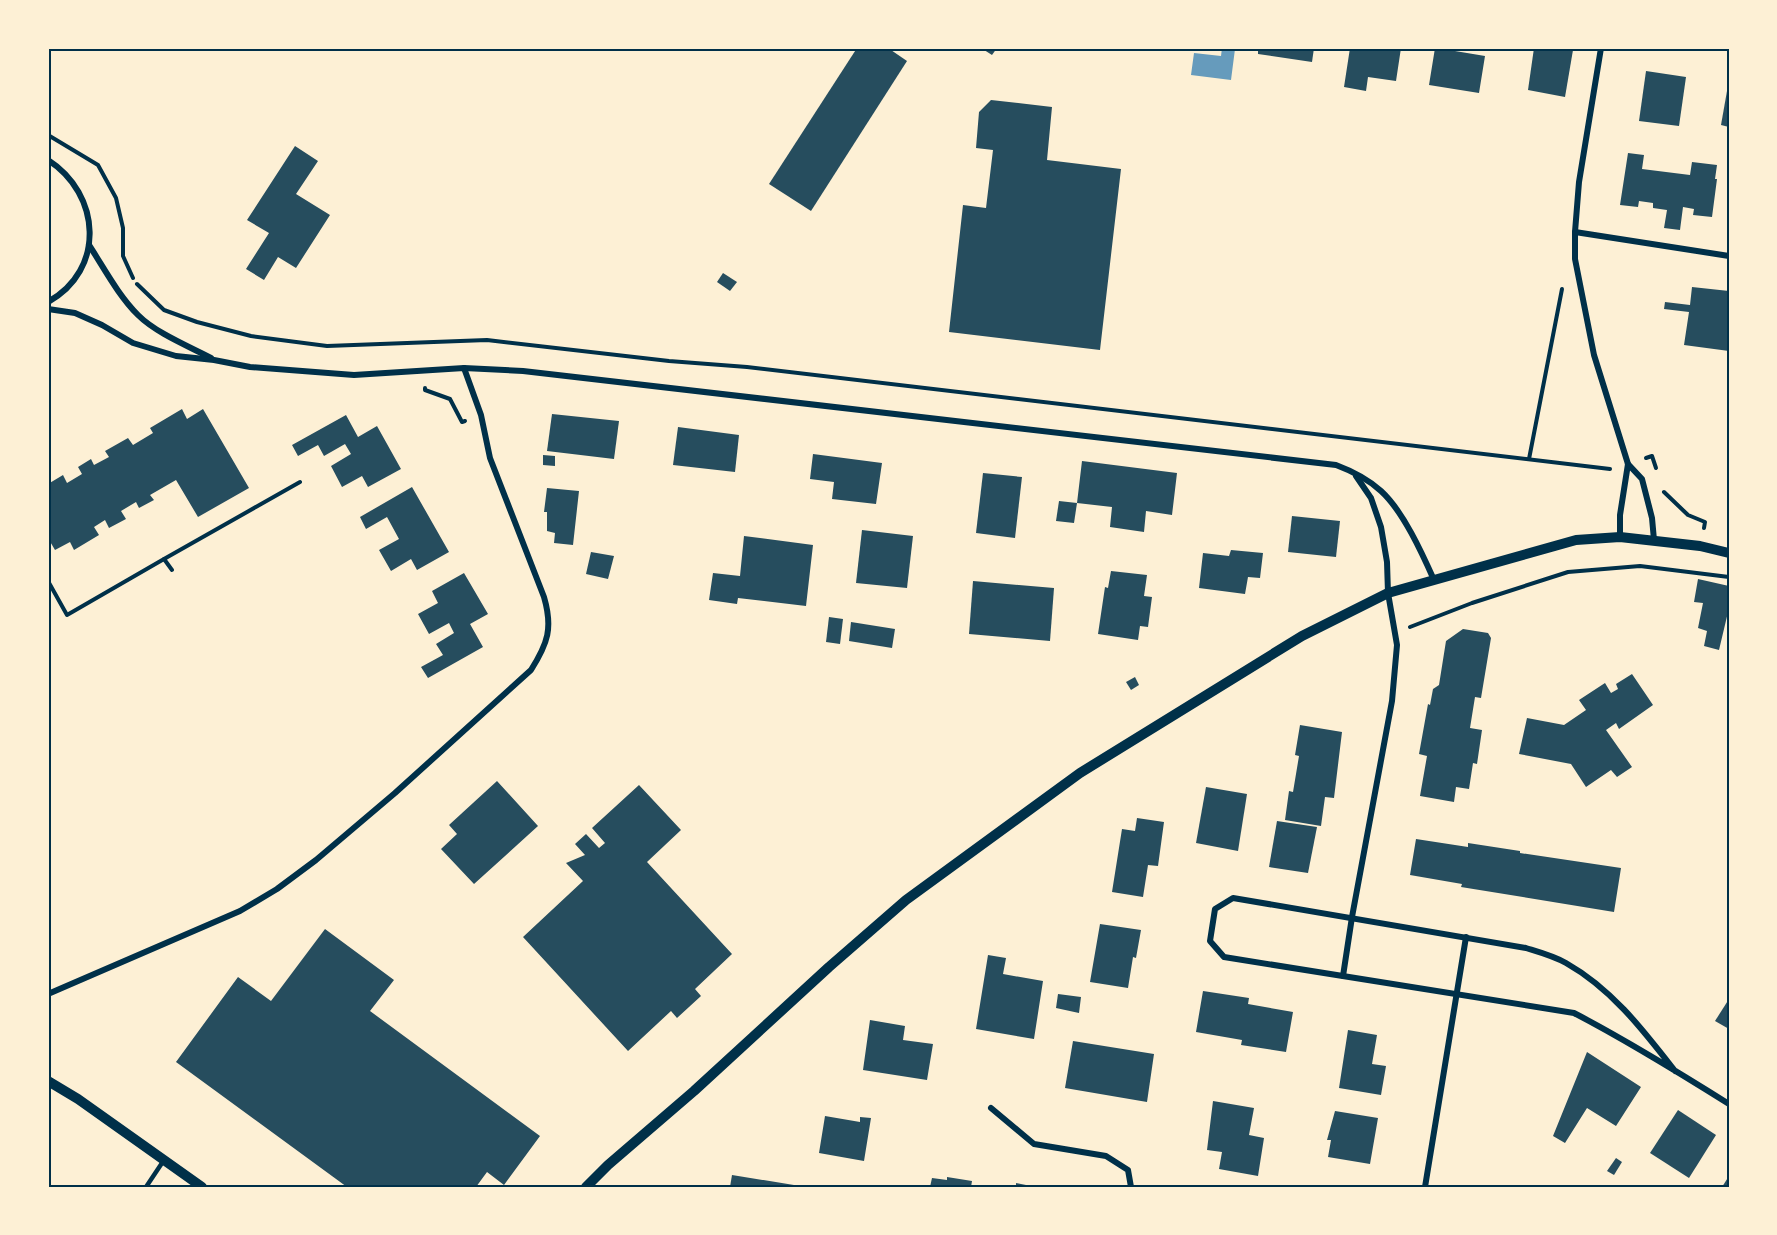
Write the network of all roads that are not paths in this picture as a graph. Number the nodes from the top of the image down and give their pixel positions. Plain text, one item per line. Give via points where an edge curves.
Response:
1 (1601, 48) edge
2 (48, 160) edge
3 (1575, 232) junction
4 (89, 245) junction
5 (1729, 256) edge
6 (48, 302) edge
7 (48, 309) edge
8 (214, 360) junction
9 (464, 368) junction
10 (1628, 464) junction
11 (1353, 472) junction
12 (1620, 537) junction
13 (1654, 540) junction
14 (1729, 553) edge
15 (1434, 580) junction
16 (1388, 593) junction
17 (1352, 917) junction
18 (1466, 937) junction
19 (1343, 976) junction
20 (48, 994) edge
21 (1456, 994) junction
22 (1675, 1071) junction
23 (48, 1081) edge
24 (1729, 1104) edge
25 (991, 1108) dead end
26 (164, 1160) junction
27 (608, 1165) junction
28 (146, 1187) edge
29 (202, 1187) edge
30 (581, 1187) edge
31 (586, 1187) edge
32 (1131, 1187) edge
33 (1425, 1187) edge

1 - 3 street via 1579,182
2 - 4 street via 61,168 85,202
3 - 5 street
3 - 10 street via 1575,259 1594,355
4 - 6 street via 72,283
4 - 8 street via 138,316
7 - 8 street via 75,313 133,343 176,356
8 - 9 street via 354,375
9 - 11 street via 523,371 1302,460
9 - 20 street via 481,415 490,458 544,597 549,616 543,652 531,670 387,800 277,889 240,911
10 - 12 street
10 - 13 street via 1642,479
11 - 15 street via 1382,492 1398,513
11 - 16 street via 1371,498 1381,527
12 - 13 street
12 - 15 street via 1576,540
13 - 14 street
15 - 16 street
16 - 17 street via 1397,645 1392,701
16 - 27 street via 1302,636 1080,773 906,900
17 - 18 street
17 - 19 street
17 - 19 street via 1233,898 1215,909 1210,941 1224,957
18 - 21 street
18 - 22 street via 1526,948 1565,962 1607,992
19 - 21 street
21 - 22 street via 1574,1013
21 - 33 street
22 - 24 street
23 - 26 street
25 - 32 street via 1034,1144 1106,1156 1128,1170
26 - 28 lane
26 - 29 street
27 - 30 street
27 - 31 street

